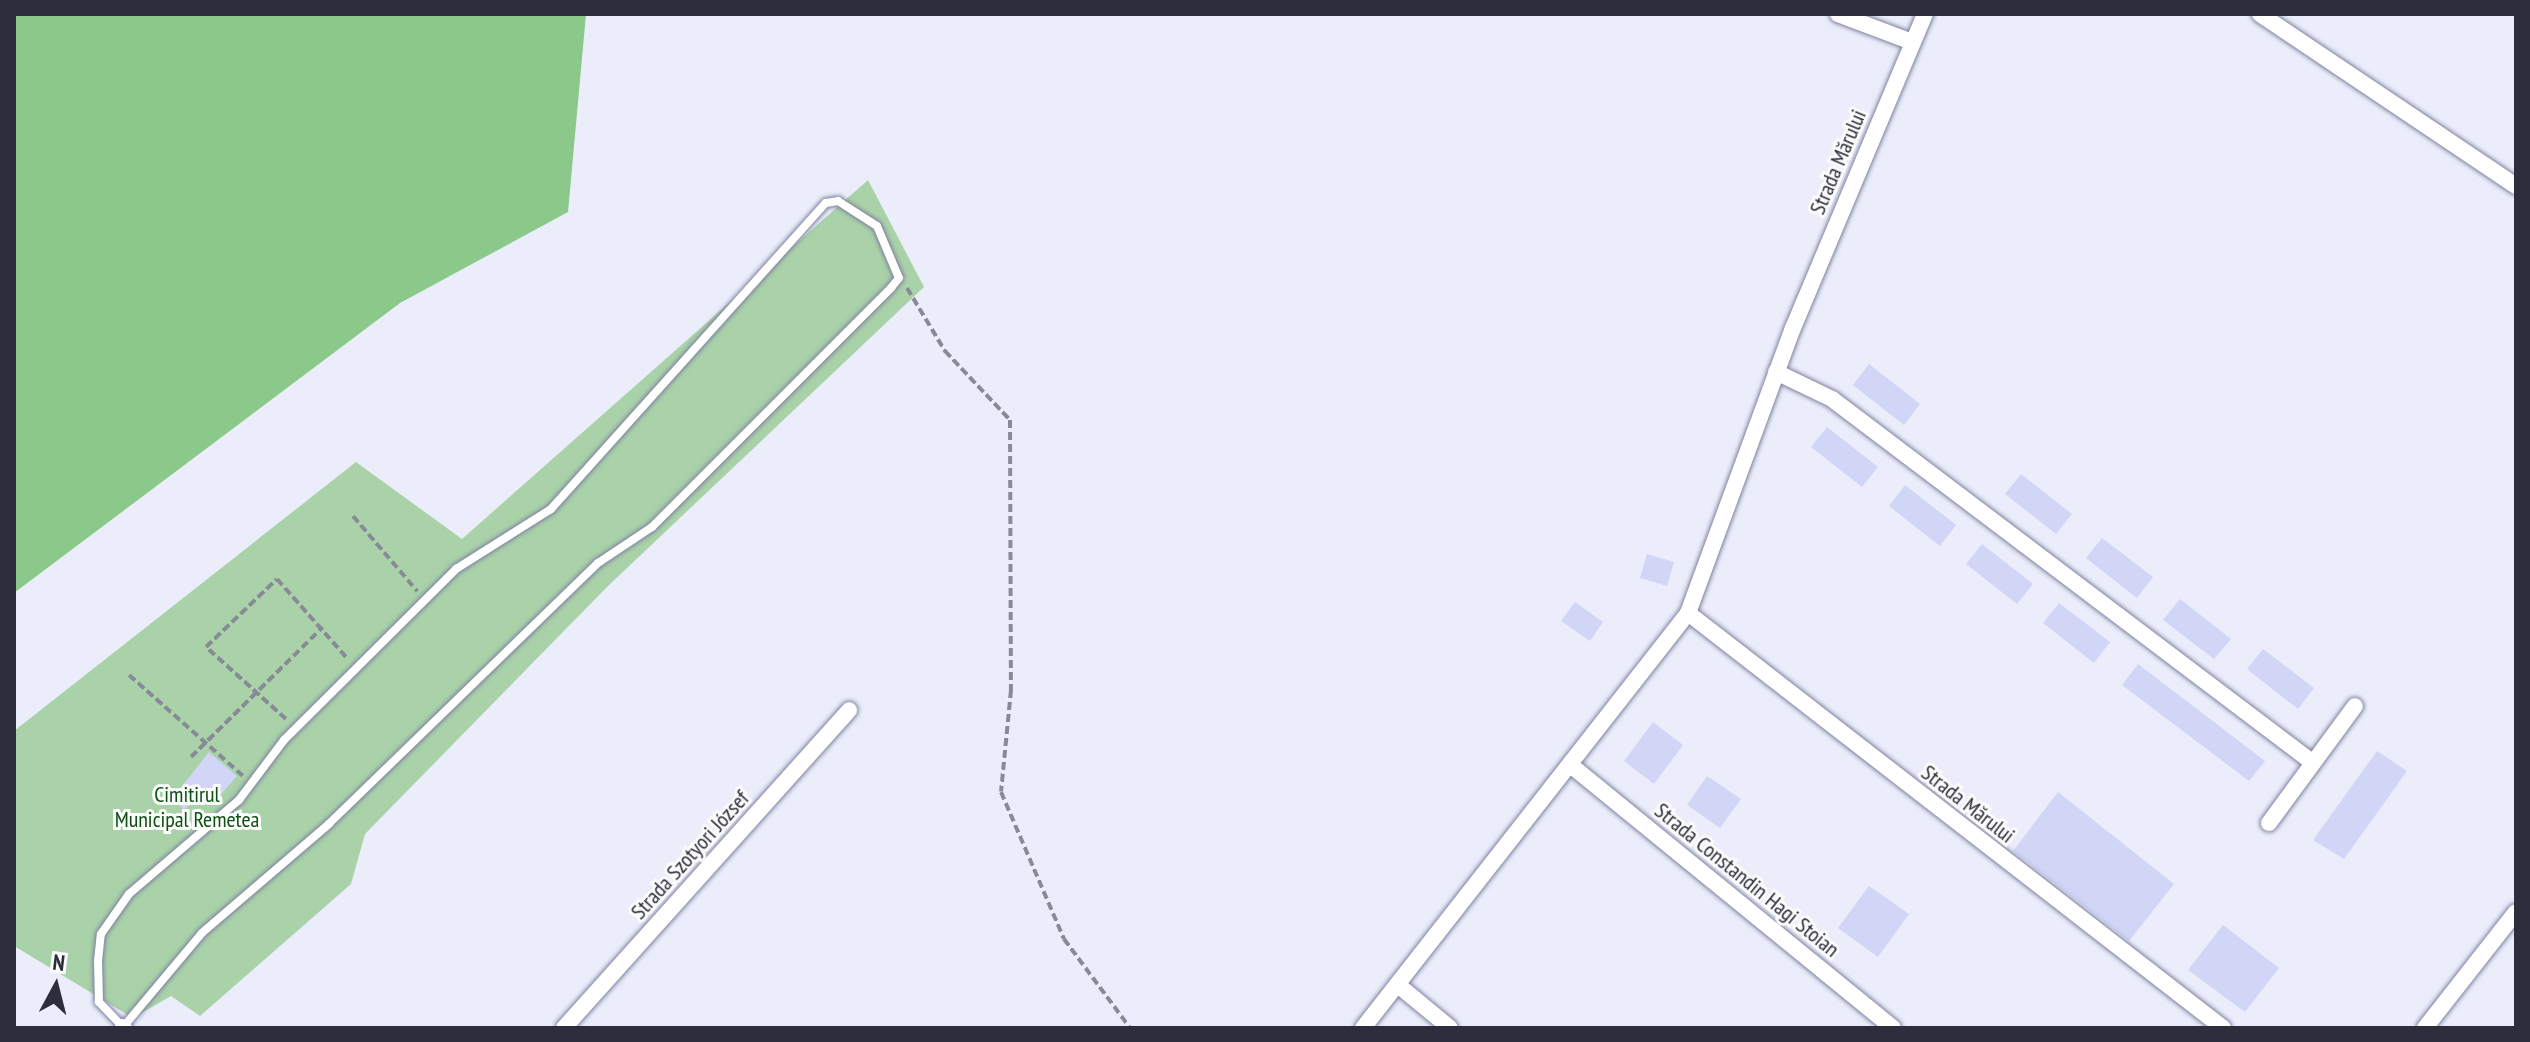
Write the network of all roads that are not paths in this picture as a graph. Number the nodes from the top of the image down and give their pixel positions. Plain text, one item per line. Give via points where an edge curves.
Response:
1 (1838, 14) edge
2 (1925, 14) edge
3 (2260, 14) edge
4 (1912, 42) junction
5 (2516, 186) edge
6 (1776, 372) junction
7 (1688, 613) junction
8 (2355, 706) dead end
9 (849, 710) dead end
10 (2312, 762) junction
11 (1573, 767) junction
12 (2269, 823) dead end
13 (2516, 912) edge
14 (1398, 985) junction
15 (123, 1028) edge
16 (564, 1028) edge
17 (1363, 1028) edge
18 (1450, 1028) edge
19 (1893, 1028) edge
20 (2223, 1028) edge
21 (2425, 1028) edge

1 - 4 street
2 - 4 street, Strada Mărului
3 - 5 street
4 - 6 street, Strada Mărului
6 - 7 street, Strada Mărului
6 - 10 street via 1832,399
7 - 11 street, Strada Mărului
7 - 20 street, Strada Mărului
8 - 10 street
9 - 16 street, Strada Szotyori József
10 - 12 street
11 - 14 street, Strada Mărului
11 - 19 street, Strada Constandin Hagi Stoian
13 - 21 street
14 - 17 street, Strada Mărului
14 - 18 street
15 - 15 lane via 202,933 329,824 598,563 652,527 899,278 877,226 855,206 826,203 551,509 456,569 354,668 184,852 129,894 101,934 99,1002

